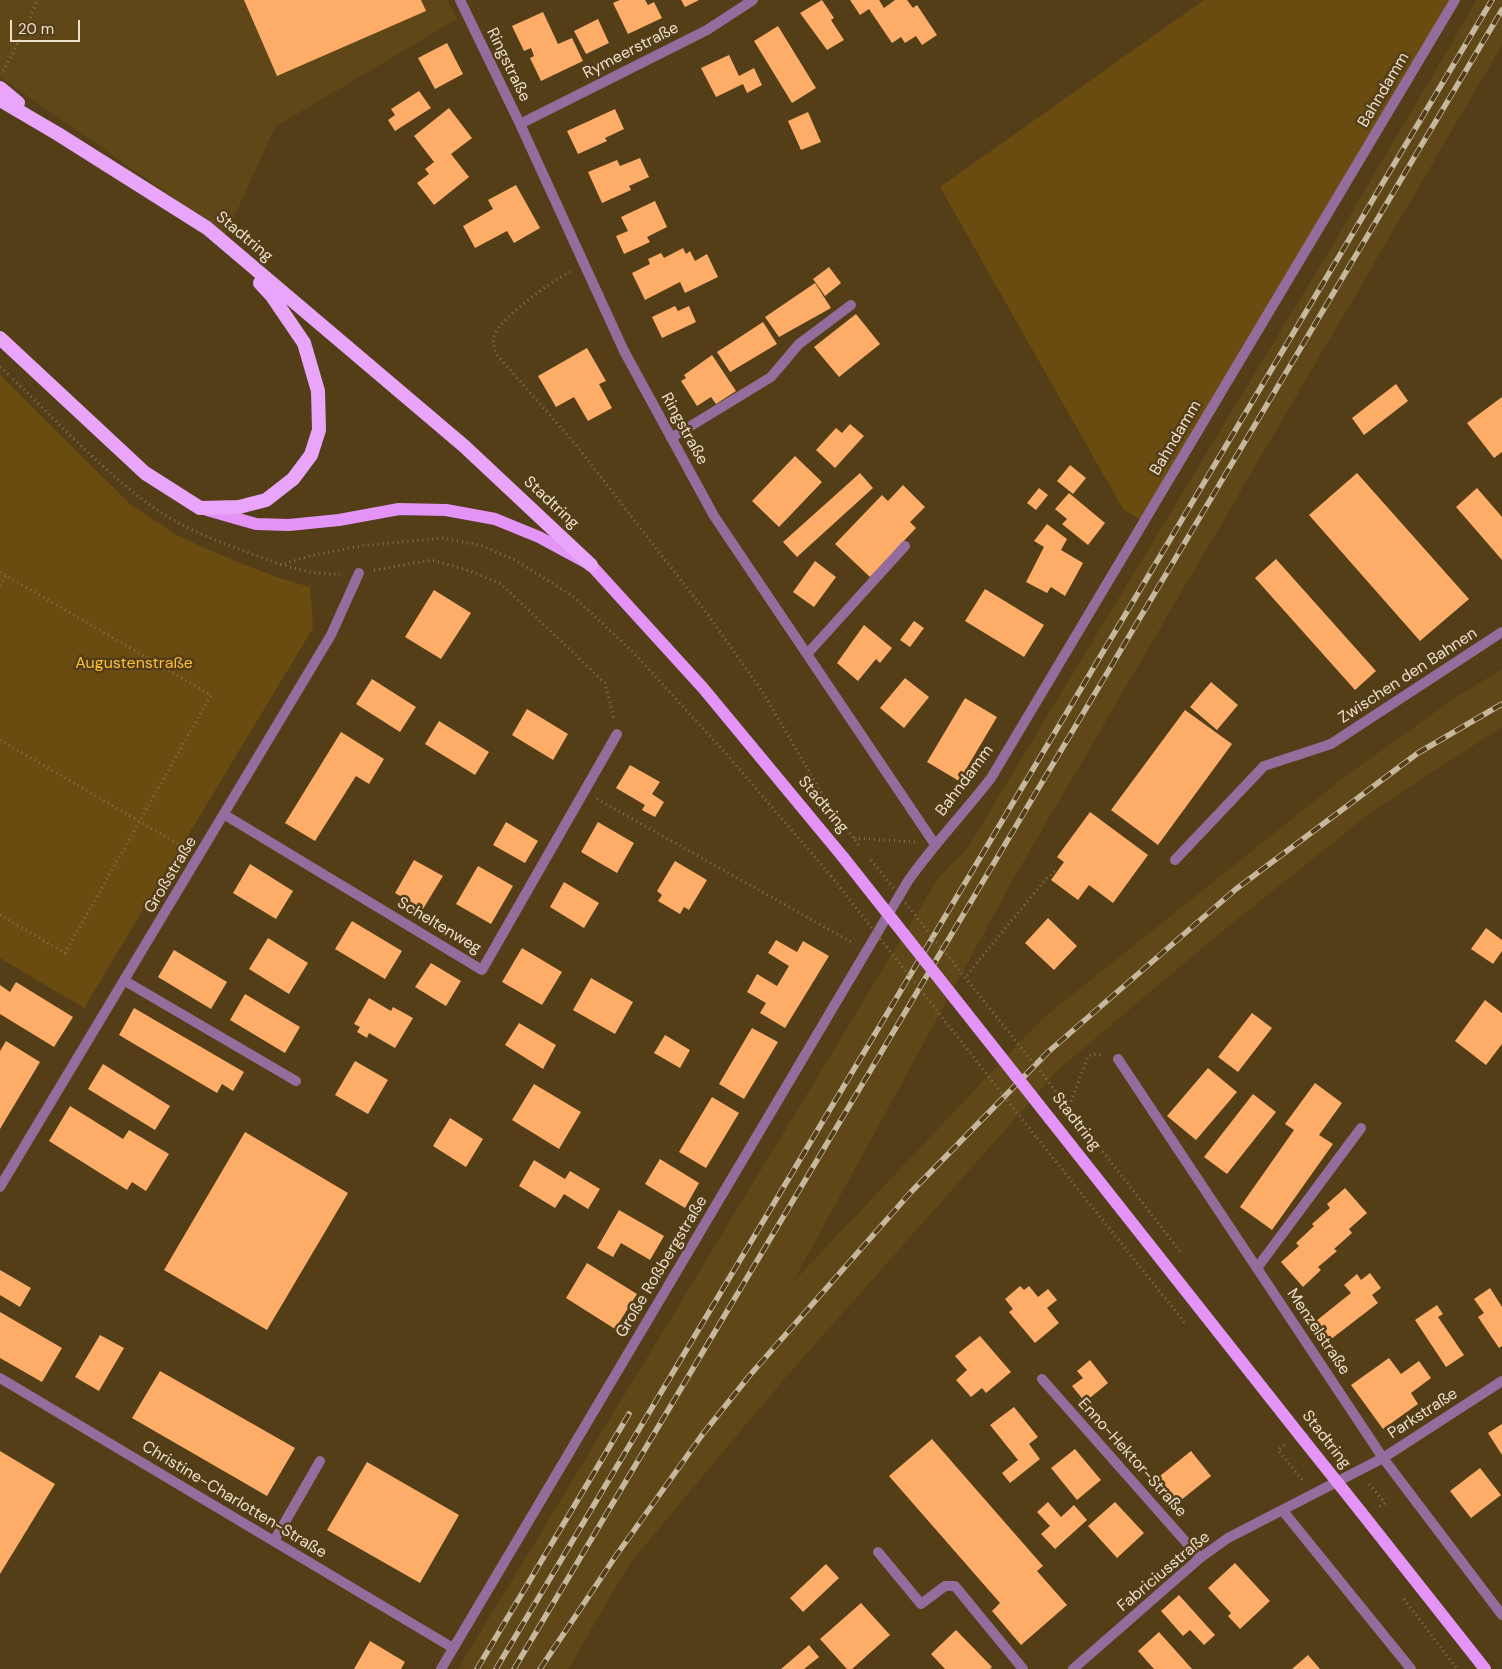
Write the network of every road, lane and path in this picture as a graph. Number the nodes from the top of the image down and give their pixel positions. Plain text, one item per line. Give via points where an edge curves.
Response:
1 (37, 0) edge
2 (460, 0) edge
3 (753, 0) edge
4 (1455, 0) edge
5 (0, 76) edge
6 (0, 88) edge
7 (0, 100) edge
8 (520, 124) junction
9 (58, 134) junction
10 (207, 228) junction
11 (584, 264) junction
12 (851, 306) dead end
13 (0, 338) edge
14 (671, 438) junction
15 (200, 508) junction
16 (905, 546) dead end
17 (279, 565) dead end
18 (592, 565) junction
19 (0, 572) edge
20 (359, 573) joint
21 (6, 576) junction
22 (0, 586) edge
23 (1502, 632) edge
24 (808, 653) junction
25 (617, 734) joint
26 (0, 740) edge
27 (586, 792) junction
28 (225, 815) junction
29 (140, 821) junction
30 (854, 839) junction
31 (906, 842) dead end
32 (934, 843) junction
33 (861, 848) dead end
34 (867, 855) dead end
35 (200, 856) junction
36 (1175, 860) dead end
37 (1055, 871) dead end
38 (908, 881) joint
39 (0, 915) edge
40 (867, 950) junction
41 (967, 975) dead end
42 (124, 981) junction
43 (1088, 1057) dead end
44 (1118, 1059) dead end
45 (296, 1081) dead end
46 (1063, 1100) dead end
47 (1068, 1107) dead end
48 (1361, 1128) dead end
49 (0, 1187) edge
50 (1257, 1268) junction
51 (1191, 1330) dead end
52 (0, 1378) edge
53 (1042, 1379) dead end
54 (1502, 1381) edge
55 (1278, 1438) dead end
56 (1383, 1458) junction
57 (320, 1462) dead end
58 (1359, 1471) joint
59 (1368, 1482) dead end
60 (1306, 1484) dead end
61 (1383, 1504) dead end
62 (1283, 1511) junction
63 (274, 1541) junction
64 (878, 1552) dead end
65 (1200, 1558) junction
66 (1502, 1615) edge
67 (453, 1648) junction
68 (441, 1669) edge
69 (1023, 1669) edge
70 (1073, 1669) edge
71 (1411, 1669) edge
72 (1485, 1669) edge

1 - 5 path via 27,27
2 - 8 street, Ringstraße
3 - 8 street, Rymeerstraße via 707,30
4 - 32 street, Bahndamm via 991,778 958,820
6 - 9 highway
7 - 9 highway, Stadtring
8 - 11 street, Ringstraße
9 - 10 highway, Stadtring
10 - 15 highway via 272,296 304,343 318,391 319,430 311,455 293,479 266,500 239,506
10 - 18 highway, Stadtring via 464,446
11 - 14 street, Ringstraße via 624,352
11 - 30 path via 546,287 502,324 493,343 496,354 582,452 711,619 762,691 824,797
12 - 14 street via 799,344 771,377
13 - 15 highway via 138,467
14 - 24 street, Ringstraße via 714,516
15 - 18 main road via 256,524 289,525 399,509 446,510 494,519
16 - 24 street
17 - 51 path, bridge via 361,546 443,538 482,546 515,560 573,596 633,652 730,757 831,876
18 - 72 main road, Stadtring, bridge via 703,688 843,857
19 - 21 path
20 - 25 path via 432,560 501,584 605,683
20 - 28 street, Großstraße via 331,635
21 - 22 path
21 - 29 path via 211,695
23 - 36 street, Zwischen den Bahnen via 1331,744 1264,766
24 - 32 street, Ringstraße
25 - 27 street, Scheltenweg
26 - 29 path
27 - 28 street, Scheltenweg via 482,970
27 - 40 path
28 - 35 street, Großstraße
29 - 35 path
29 - 39 path via 65,953
30 - 31 path
30 - 33 path, bridge
32 - 38 street, Bahndamm
34 - 46 path, bridge
35 - 42 street, Großstraße
37 - 41 path
38 - 40 street, Große Roßbergstraße
40 - 67 street, Große Roßbergstraße
42 - 45 street
42 - 49 street, Großstraße
43 - 47 path
44 - 50 street, Menzelstraße
48 - 50 street
50 - 56 street, Menzelstraße
52 - 63 street, Christine-Charlotten-Straße
53 - 65 street, Enno-Hektor-Straße
54 - 56 street, Parkstraße
55 - 60 path via 1285,1446 1278,1450
56 - 58 street, Parkstraße
56 - 66 street, Menzelstraße
57 - 63 street
58 - 62 street, Fabriciusstraße
59 - 61 path
62 - 65 street, Fabriciusstraße via 1228,1538
62 - 71 street
63 - 67 street, Christine-Charlotten-Straße
64 - 69 street via 921,1604 945,1586 956,1586
65 - 70 street, Fabriciusstraße
67 - 68 street, Große Roßbergstraße

